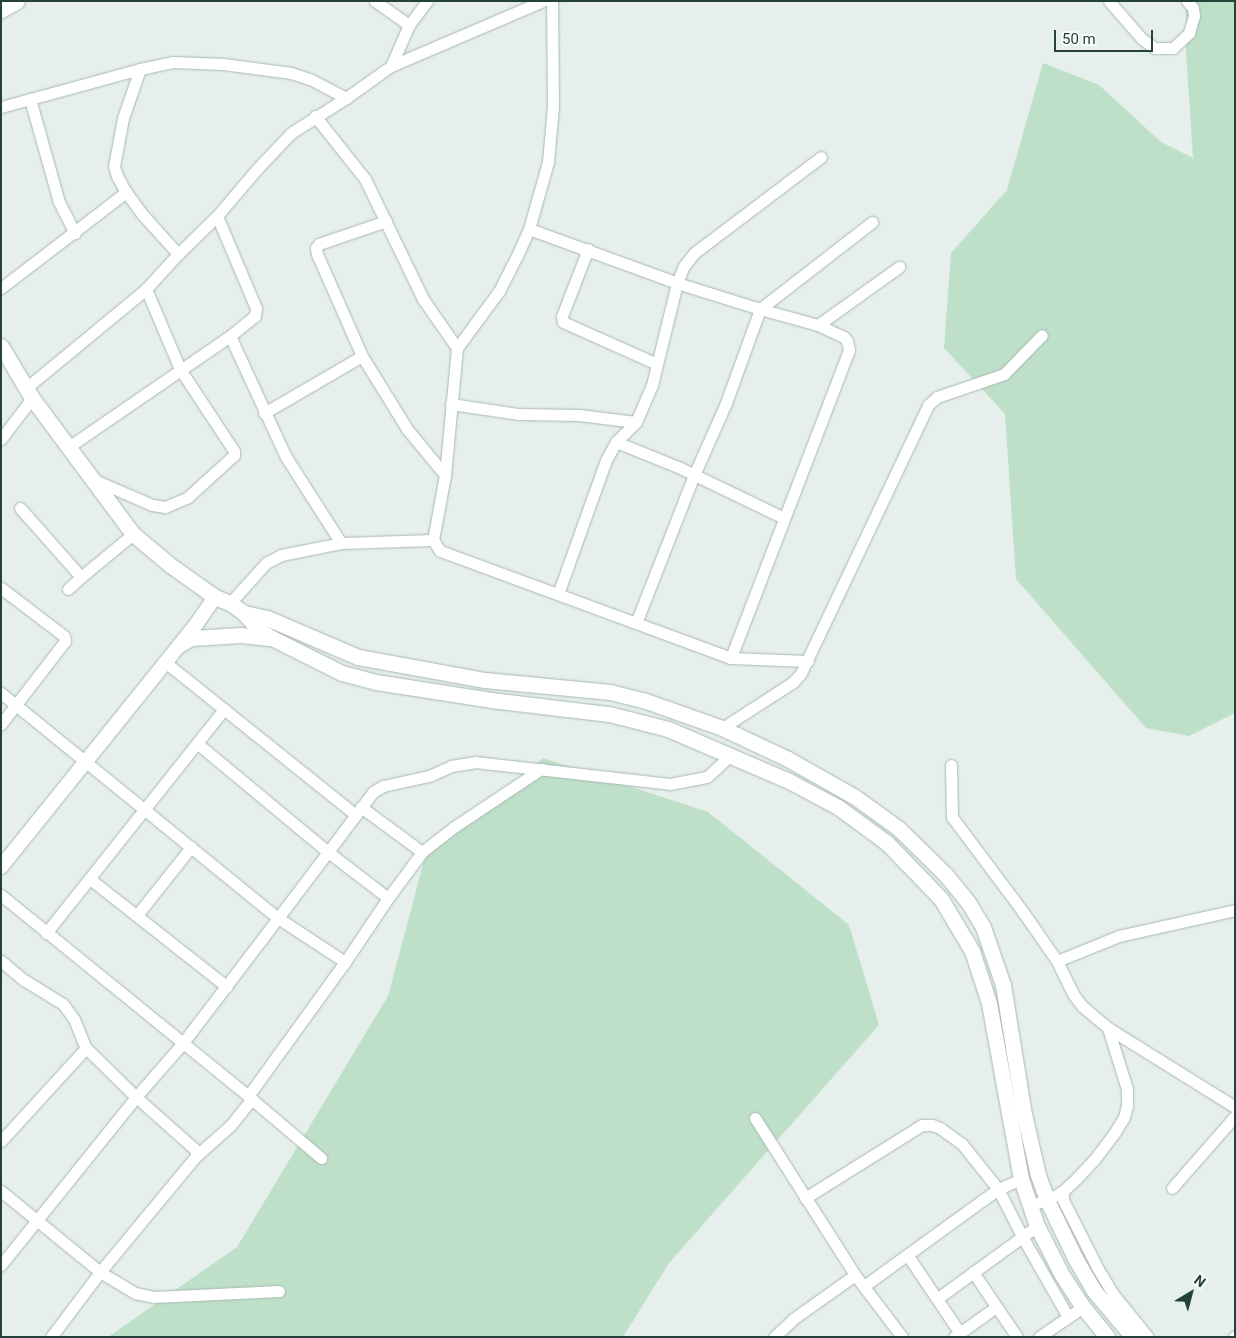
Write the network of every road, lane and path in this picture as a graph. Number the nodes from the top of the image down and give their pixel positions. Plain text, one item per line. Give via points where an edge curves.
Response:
1 (17, 1) edge
2 (375, 1) edge
3 (427, 1) edge
4 (543, 1) edge
5 (552, 1) edge
6 (1109, 1) edge
7 (1188, 1) edge
8 (1, 10) edge
9 (409, 25) junction
10 (392, 66) junction
11 (140, 69) junction
12 (346, 98) junction
13 (30, 99) junction
14 (1, 107) edge
15 (315, 116) junction
16 (821, 157) dead end
17 (126, 192) junction
18 (217, 216) junction
19 (386, 221) junction
20 (872, 222) dead end
21 (529, 229) junction
22 (75, 233) junction
23 (588, 249) junction
24 (178, 254) junction
25 (899, 268) dead end
26 (677, 283) junction
27 (1, 288) edge
28 (146, 289) junction
29 (760, 309) junction
30 (818, 325) junction
31 (1042, 335) dead end
32 (230, 336) junction
33 (1, 346) edge
34 (457, 348) junction
35 (362, 356) junction
36 (657, 364) junction
37 (180, 369) junction
38 (29, 393) junction
39 (451, 404) junction
40 (264, 413) junction
41 (636, 422) junction
42 (1, 439) edge
43 (616, 442) junction
44 (68, 448) junction
45 (445, 475) junction
46 (694, 475) junction
47 (90, 478) junction
48 (20, 508) dead end
49 (784, 518) junction
50 (134, 534) junction
51 (433, 540) junction
52 (341, 543) junction
53 (81, 577) junction
54 (1, 588) edge
55 (68, 589) dead end
56 (558, 594) junction
57 (215, 597) junction
58 (230, 604) junction
59 (244, 613) junction
60 (636, 623) junction
61 (272, 638) junction
62 (180, 645) junction
63 (731, 658) junction
64 (165, 662) junction
65 (808, 662) junction
66 (561, 687) junction
67 (1, 693) edge
68 (18, 704) junction
69 (559, 708) junction
70 (224, 709) junction
71 (1, 724) edge
72 (722, 728) junction
73 (198, 744) junction
74 (736, 757) junction
75 (85, 763) junction
76 (951, 764) dead end
77 (541, 769) junction
78 (144, 809) junction
79 (358, 810) junction
80 (191, 847) junction
81 (328, 852) junction
82 (422, 852) junction
83 (1, 867) edge
84 (90, 879) junction
85 (1, 895) edge
86 (388, 898) junction
87 (1235, 910) edge
88 (137, 916) junction
89 (278, 918) junction
90 (46, 933) junction
91 (1, 961) edge
92 (1057, 961) junction
93 (345, 962) junction
94 (227, 987) junction
95 (1108, 1028) junction
96 (182, 1044) junction
97 (86, 1048) junction
98 (136, 1097) junction
99 (250, 1097) junction
100 (1235, 1107) edge
101 (1235, 1116) edge
102 (755, 1118) dead end
103 (1, 1141) edge
104 (196, 1156) junction
105 (321, 1158) dead end
106 (1021, 1180) junction
107 (998, 1188) junction
108 (1172, 1188) dead end
109 (1063, 1191) junction
110 (1, 1192) edge
111 (805, 1198) junction
112 (1047, 1200) junction
113 (1030, 1206) junction
114 (36, 1220) junction
115 (1037, 1226) junction
116 (1023, 1238) junction
117 (908, 1256) junction
118 (1, 1265) edge
119 (100, 1272) junction
120 (973, 1272) junction
121 (855, 1275) junction
122 (864, 1286) junction
123 (279, 1292) dead end
124 (938, 1298) junction
125 (1083, 1307) junction
126 (996, 1308) junction
127 (1068, 1317) junction
128 (957, 1335) edge
129 (51, 1337) edge
130 (774, 1337) edge
131 (902, 1337) edge
132 (1017, 1337) edge
133 (1039, 1337) edge
134 (1107, 1337) edge
135 (1133, 1337) edge
136 (1148, 1337) edge

1 - 8 main road
2 - 9 street
3 - 9 street
4 - 10 street
5 - 21 street via 554,106 548,162
6 - 7 street via 1142,39 1155,48 1173,48 1190,33 1194,16
9 - 10 street
10 - 12 street
11 - 12 street via 173,62 223,64 291,73
11 - 13 street
11 - 17 street via 123,118 114,166
12 - 15 street
13 - 14 street
13 - 22 street via 59,202
15 - 18 street via 291,133
15 - 19 street via 365,179
16 - 26 street via 694,253
17 - 22 street
17 - 24 street
18 - 24 street
18 - 32 street via 256,308 255,316
19 - 34 street via 423,298
19 - 35 street via 319,244 316,248
20 - 29 street
21 - 23 street
21 - 34 street via 499,291
22 - 27 street
23 - 26 street
23 - 36 street via 562,316 563,322
24 - 28 street
25 - 30 street
26 - 29 street
26 - 36 street
28 - 37 street
28 - 38 street
29 - 30 street
29 - 46 street via 726,403
30 - 49 street via 844,337 849,350
31 - 65 street via 1004,374 936,397 928,405
32 - 37 street
32 - 40 street
33 - 38 main road
34 - 39 street
35 - 40 street
35 - 45 street via 407,429
36 - 41 street
37 - 44 street
37 - 47 street via 234,455 188,497 165,507 152,505
38 - 42 street
38 - 44 main road
39 - 41 street via 519,414 580,415
39 - 45 street
40 - 52 street via 286,457
41 - 43 street
43 - 46 street
43 - 56 street via 606,460
44 - 47 main road
45 - 51 street
46 - 49 street
46 - 60 street
47 - 50 main road
48 - 53 street
49 - 63 street
50 - 53 street
50 - 57 main road
51 - 52 street
51 - 56 street via 440,552
52 - 58 street via 281,555 266,563
53 - 55 street
54 - 68 street via 65,640
56 - 60 street
57 - 58 main road
57 - 62 street
58 - 59 main road
59 - 61 main road via 259,630
59 - 66 main road via 267,618 358,657 485,680
60 - 63 street
61 - 62 main road via 191,638
61 - 69 main road via 342,673 376,682
62 - 64 street
63 - 65 street
64 - 70 street
64 - 75 street
65 - 72 street via 793,682
66 - 69 main road
66 - 72 main road via 610,692 644,700
67 - 68 street
68 - 71 street
68 - 75 street
69 - 74 main road via 638,720
70 - 73 street
70 - 79 street
72 - 112 main road via 818,774 855,797 898,828 929,857 968,902 994,954 1009,1012 1024,1114
73 - 78 street
73 - 81 street
74 - 77 street via 707,777 670,784
74 - 106 main road via 838,807 887,843 941,899 963,933 981,972
75 - 78 street
75 - 83 street
76 - 92 street via 952,817
77 - 79 street via 475,762 451,766 429,776 383,786 373,792
77 - 82 street
78 - 80 street
78 - 84 street
79 - 81 street
79 - 82 street
80 - 88 street
80 - 89 street
81 - 86 street
81 - 89 street
82 - 86 street
84 - 88 street
84 - 90 street
85 - 90 street
86 - 93 street
87 - 92 street via 1119,936
88 - 94 street
89 - 93 street
89 - 94 street
90 - 96 street
91 - 97 street via 24,980 63,1004 74,1019
92 - 95 street via 1082,1006
93 - 99 street
94 - 96 street
95 - 100 street
95 - 109 street via 1126,1089 1124,1117 1094,1160
96 - 98 street
96 - 99 street
97 - 98 street
97 - 103 street
98 - 104 street via 192,1145
98 - 114 street
99 - 104 street via 230,1126
99 - 105 street
101 - 108 street
102 - 111 street
104 - 119 street
106 - 107 street
106 - 113 main road
107 - 111 street via 962,1144 940,1128 922,1125
107 - 116 street
107 - 117 street
109 - 112 street
109 - 136 street via 1062,1200 1094,1263 1113,1294
110 - 114 street
111 - 121 street
112 - 113 street
112 - 135 main road via 1095,1292
113 - 115 main road
114 - 118 street
114 - 119 street
115 - 116 street
115 - 125 main road
116 - 120 street
116 - 127 street
117 - 122 street
117 - 124 street
119 - 123 street via 135,1293 154,1297
119 - 129 street
120 - 124 street
120 - 126 street
121 - 122 street
121 - 130 street via 793,1319
122 - 131 street
124 - 128 street
125 - 127 street
125 - 134 main road
126 - 128 street
126 - 132 street
127 - 133 street

